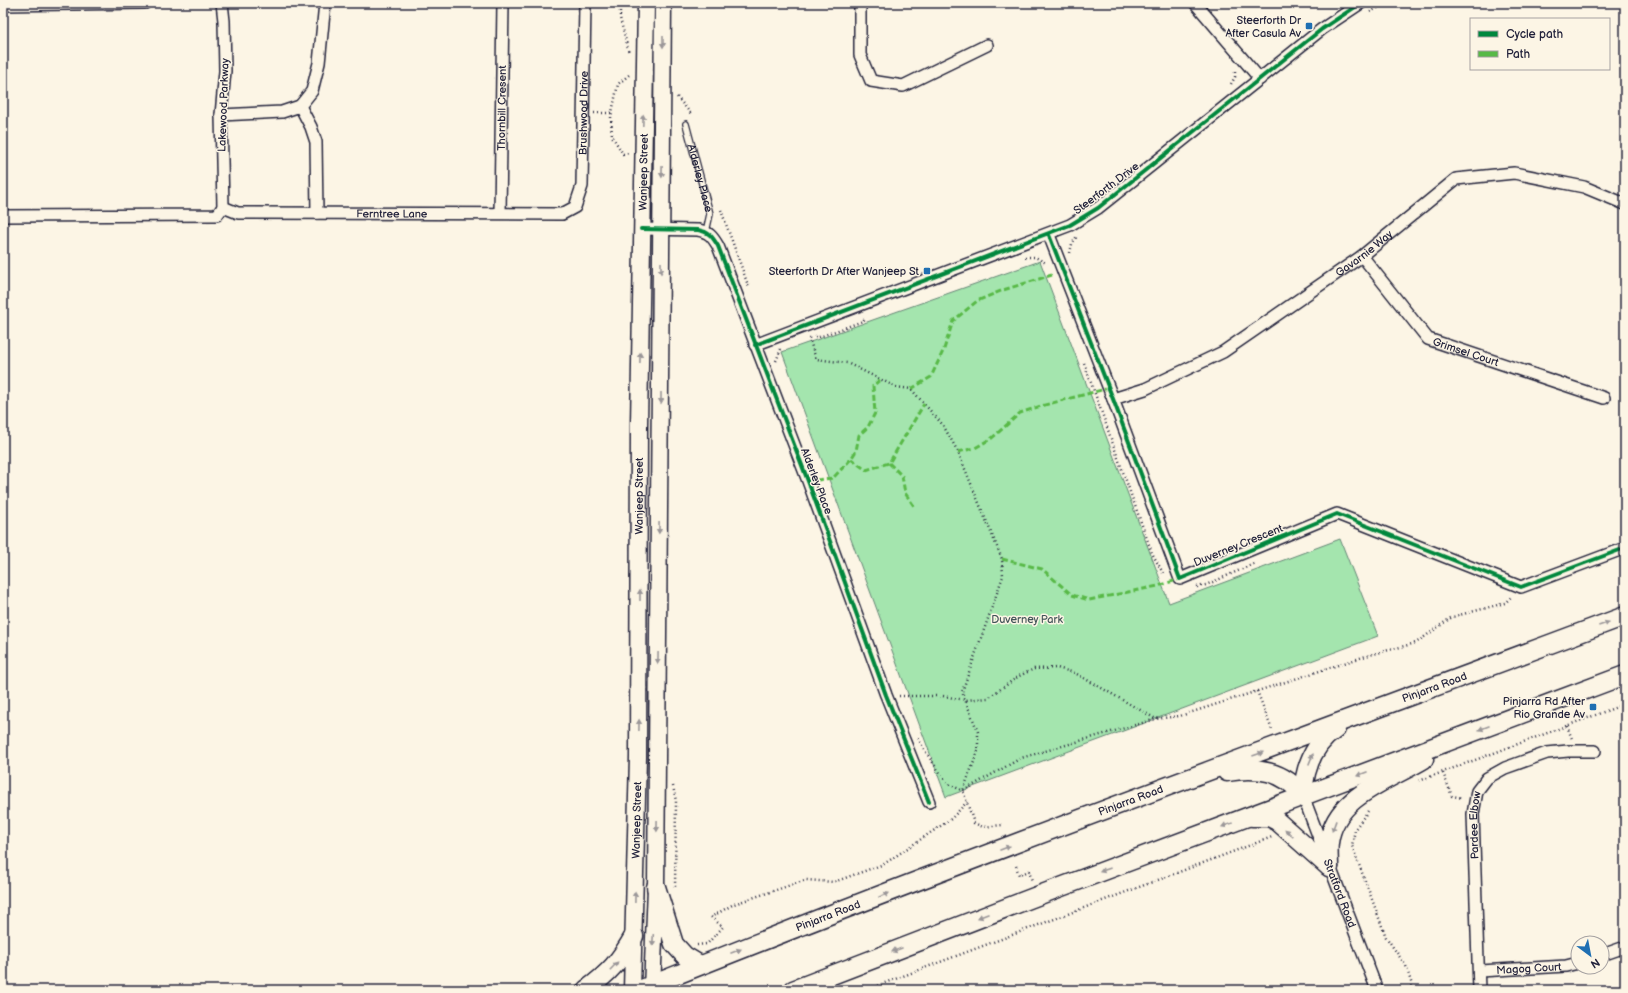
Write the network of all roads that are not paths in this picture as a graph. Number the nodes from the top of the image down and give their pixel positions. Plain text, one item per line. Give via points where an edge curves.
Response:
1 (145, 3) edge
2 (222, 3) edge
3 (325, 3) edge
4 (503, 3) edge
5 (585, 3) edge
6 (646, 3) edge
7 (663, 3) edge
8 (860, 3) edge
9 (1195, 3) edge
10 (1361, 3) edge
11 (6, 4) edge
12 (987, 45) dead end
13 (1260, 78) junction
14 (300, 106) junction
15 (221, 115) junction
16 (686, 124) dead end
17 (1625, 204) edge
18 (223, 207) junction
19 (317, 213) junction
20 (500, 213) junction
21 (562, 214) joint
22 (3, 216) edge
23 (641, 229) junction
24 (661, 229) junction
25 (706, 232) junction
26 (1049, 235) junction
27 (1362, 256) junction
28 (755, 345) junction
29 (1604, 398) dead end
30 (1113, 399) junction
31 (1625, 548) edge
32 (1625, 616) edge
33 (1625, 675) edge
34 (1353, 718) junction
35 (1455, 739) junction
36 (1595, 751) dead end
37 (638, 757) junction
38 (657, 758) junction
39 (1190, 779) junction
40 (1303, 796) junction
41 (929, 802) dead end
42 (1245, 818) junction
43 (1329, 867) junction
44 (656, 887) junction
45 (634, 936) junction
46 (1625, 947) edge
47 (1610, 952) edge
48 (700, 965) junction
49 (1570, 965) edge
50 (1480, 971) junction
51 (647, 988) edge
52 (586, 990) edge
53 (632, 990) edge
54 (793, 990) edge
55 (1377, 990) edge
56 (1479, 990) edge

1 - 11 street
2 - 15 street, Lakewood Parkway via 225,71
3 - 14 street via 319,63 312,91
4 - 20 street, Thornbill Cresent
5 - 21 street, Brushwood Drive via 582,186 575,207
23 -> 6 main road, Wanjeep Street
7 -> 24 main road, Wanjeep Street
8 - 12 street via 860,55 871,81 903,86
9 - 13 street
10 - 13 street, Steerforth Drive via 1322,29
13 - 26 street, Steerforth Drive via 1098,208
14 - 15 street via 282,112
14 - 19 street via 316,142
15 - 18 street, Lakewood Parkway
16 - 25 lane, Alderley Place via 710,214
17 - 27 street, Gavarnie Way via 1584,187 1514,173 1456,179
18 - 19 street, Ferntree Lane via 238,214
18 - 22 street via 217,215
19 - 20 street, Ferntree Lane
20 - 21 street, Ferntree Lane
23 - 24 street, Alderley Place
37 -> 23 main road, Wanjeep Street
24 - 25 street, Alderley Place
24 -> 38 main road, Wanjeep Street
25 - 28 street, Alderley Place via 713,237 718,246
26 - 28 street, Steerforth Drive via 806,332
26 - 30 street, Duverney Crescent
27 - 29 street, Grimsel Court via 1428,340
27 - 30 street, Gavarnie Way via 1223,352 1145,389
28 - 41 street, Alderley Place via 886,696
30 - 31 street, Duverney Crescent via 1180,579 1337,514 1521,587
34 -> 32 main road, Pinjarra Road
33 -> 35 main road
39 -> 34 main road, Pinjarra Road
40 -> 34 main road via 1306,770 1320,741
35 -> 40 main road
35 -> 43 main road via 1352,802 1336,820 1329,842
36 - 50 street, Pardee Elbow via 1568,750 1547,753 1505,768 1487,778 1477,791 1473,814
37 - 38 main road
45 -> 37 main road, Wanjeep Street
38 -> 44 main road, Wanjeep Street
39 - 40 main road via 1259,769 1290,781
48 -> 39 main road, Pinjarra Road
40 - 42 main road
40 - 43 street, Stratford Road
43 -> 42 main road via 1276,821 1259,816
42 -> 54 main road
43 - 55 street, Stratford Road
44 - 48 main road via 674,944 685,956
44 -> 51 main road, Wanjeep Street
52 -> 45 main road via 613,967
45 - 53 main road, Wanjeep Street
46 - 47 street
48 - 51 main road, Pinjarra Road
49 - 50 street, Magog Court
50 - 56 street, Pardee Elbow

